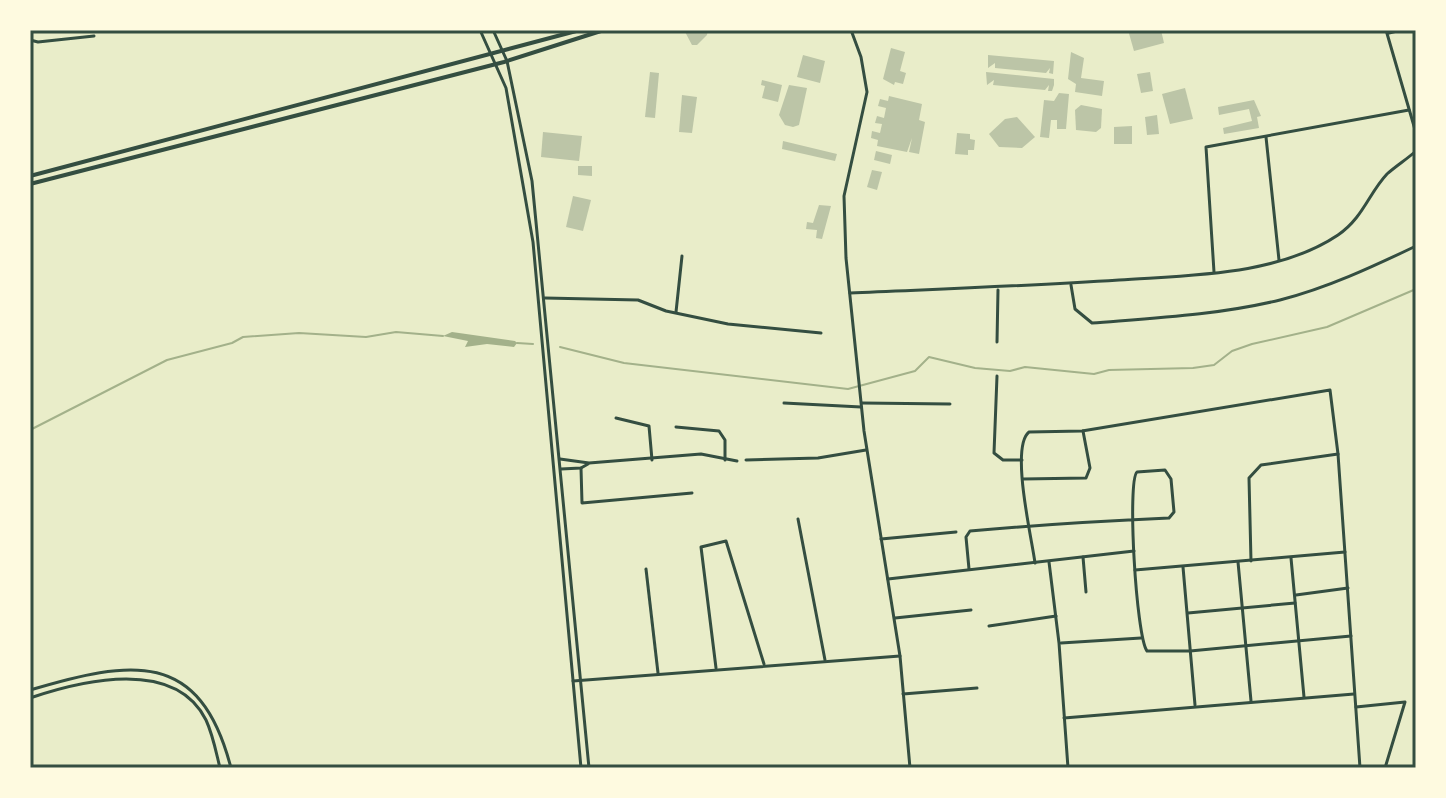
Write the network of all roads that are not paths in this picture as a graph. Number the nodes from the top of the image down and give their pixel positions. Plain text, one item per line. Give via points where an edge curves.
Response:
1 (480, 30) edge
2 (493, 30) edge
3 (580, 30) edge
4 (604, 30) edge
5 (851, 30) edge
6 (1401, 30) edge
7 (1387, 32) edge
8 (94, 36) dead end
9 (30, 40) edge
10 (504, 52) junction
11 (493, 54) junction
12 (507, 61) junction
13 (498, 64) junction
14 (1409, 110) junction
15 (1416, 133) edge
16 (1266, 135) junction
17 (1416, 151) edge
18 (30, 176) edge
19 (30, 184) edge
20 (540, 241) junction
21 (533, 242) junction
22 (1416, 246) edge
23 (682, 256) dead end
24 (1279, 260) junction
25 (1214, 272) junction
26 (1071, 283) junction
27 (998, 289) junction
28 (850, 293) junction
29 (545, 298) junction
30 (676, 313) junction
31 (821, 333) dead end
32 (997, 342) dead end
33 (997, 376) dead end
34 (784, 403) dead end
35 (950, 404) dead end
36 (861, 405) junction
37 (616, 418) dead end
38 (676, 427) dead end
39 (1082, 431) junction
40 (867, 450) junction
41 (1338, 454) junction
42 (560, 459) junction
43 (652, 460) junction
44 (725, 460) junction
45 (746, 460) dead end
46 (1022, 460) junction
47 (737, 461) dead end
48 (589, 463) junction
49 (581, 468) junction
50 (561, 469) junction
51 (1023, 479) junction
52 (692, 493) dead end
53 (798, 519) dead end
54 (1134, 520) junction
55 (1030, 525) junction
56 (956, 532) dead end
57 (881, 539) junction
58 (1135, 551) junction
59 (1345, 552) junction
60 (1083, 557) junction
61 (1291, 557) junction
62 (1251, 561) junction
63 (1049, 562) junction
64 (1238, 562) junction
65 (1035, 563) junction
66 (1183, 567) junction
67 (646, 569) dead end
68 (969, 569) junction
69 (1135, 570) junction
70 (888, 579) junction
71 (1348, 588) junction
72 (1086, 592) dead end
73 (1295, 595) junction
74 (1295, 603) junction
75 (1242, 609) junction
76 (971, 610) dead end
77 (1187, 613) junction
78 (1056, 616) junction
79 (895, 618) junction
80 (989, 626) dead end
81 (1351, 636) junction
82 (1141, 638) junction
83 (1299, 642) junction
84 (1059, 643) junction
85 (1244, 647) junction
86 (1190, 651) junction
87 (900, 656) junction
88 (825, 660) junction
89 (764, 664) junction
90 (716, 668) junction
91 (658, 673) junction
92 (581, 680) junction
93 (573, 681) junction
94 (977, 688) dead end
95 (30, 690) edge
96 (903, 694) junction
97 (1354, 694) junction
98 (1304, 697) junction
99 (30, 698) edge
100 (1251, 701) junction
101 (1195, 705) junction
102 (1356, 707) junction
103 (1064, 718) junction
104 (220, 768) edge
105 (231, 768) edge
106 (581, 768) edge
107 (589, 768) edge
108 (910, 768) edge
109 (1068, 768) edge
110 (1360, 768) edge
111 (1385, 768) edge

1 - 11 street
2 - 10 street
3 - 10 main road
4 - 12 main road
5 - 28 street via 867,92 843,216
6 - 7 street
7 - 14 street
8 - 9 street
10 - 11 main road
10 - 12 street
11 - 13 street
11 - 18 main road
12 - 13 main road
12 - 20 street
13 - 19 main road
13 - 21 street via 515,128
14 - 15 street
14 - 16 street
16 - 24 street
16 - 25 street via 1206,147
17 - 24 street via 1386,175 1357,219 1339,235
20 - 21 street
20 - 29 street
21 - 93 street
22 - 26 street via 1355,275 1281,300 1206,314 1092,323 1075,309
23 - 30 street
24 - 25 street
25 - 26 street
26 - 27 street
27 - 28 street
27 - 32 street
28 - 36 street
29 - 30 street via 638,300
29 - 42 street
30 - 31 street
33 - 46 street via 994,453 1003,460
34 - 36 street
35 - 36 street
36 - 40 street
37 - 43 street via 649,426
38 - 44 street via 719,431 725,440
39 - 41 street via 1330,390
39 - 46 street via 1029,432 1024,435
39 - 51 street via 1090,468 1086,478
40 - 45 street
40 - 57 street
41 - 59 street
41 - 62 street via 1261,465 1253,471
42 - 48 street
42 - 50 street
43 - 44 street via 701,454
43 - 48 street
44 - 47 street
46 - 51 street
48 - 49 street
49 - 50 street
49 - 52 street via 582,503
50 - 92 street
51 - 55 street
53 - 88 street
54 - 54 street via 1133,475 1169,472 1173,515
54 - 55 street
54 - 58 street
55 - 65 street
55 - 68 street via 967,533
56 - 57 street
57 - 70 street
58 - 60 street
58 - 69 street
59 - 61 street
59 - 71 street
60 - 63 street
60 - 72 street
61 - 62 street
61 - 73 street
62 - 64 street
63 - 65 street
63 - 78 street
64 - 66 street
64 - 75 street
65 - 68 street
66 - 69 street
66 - 77 street
67 - 91 street
68 - 70 street
69 - 82 street
70 - 79 street
71 - 73 street
71 - 81 street
73 - 74 street
74 - 75 street
74 - 83 street
75 - 77 street
75 - 85 street
76 - 79 street
77 - 86 street
78 - 80 street
78 - 84 street
79 - 87 street
81 - 83 street
81 - 97 street
82 - 84 street
82 - 86 street via 1154,653
83 - 85 street
83 - 98 street
84 - 103 street
85 - 86 street
85 - 100 street
86 - 101 street
87 - 88 street
87 - 96 street
88 - 89 street
89 - 90 street
89 - 90 street via 726,541 701,547
90 - 91 street
91 - 92 street
92 - 93 street
92 - 107 street
93 - 106 street
94 - 96 street
95 - 105 street via 130,670 168,675 195,692 213,714
96 - 108 street
97 - 98 street
97 - 102 street
98 - 100 street
99 - 104 street via 129,678 165,684 190,700 206,720
100 - 101 street
101 - 103 street
102 - 110 street
102 - 111 street via 1405,702
103 - 109 street

